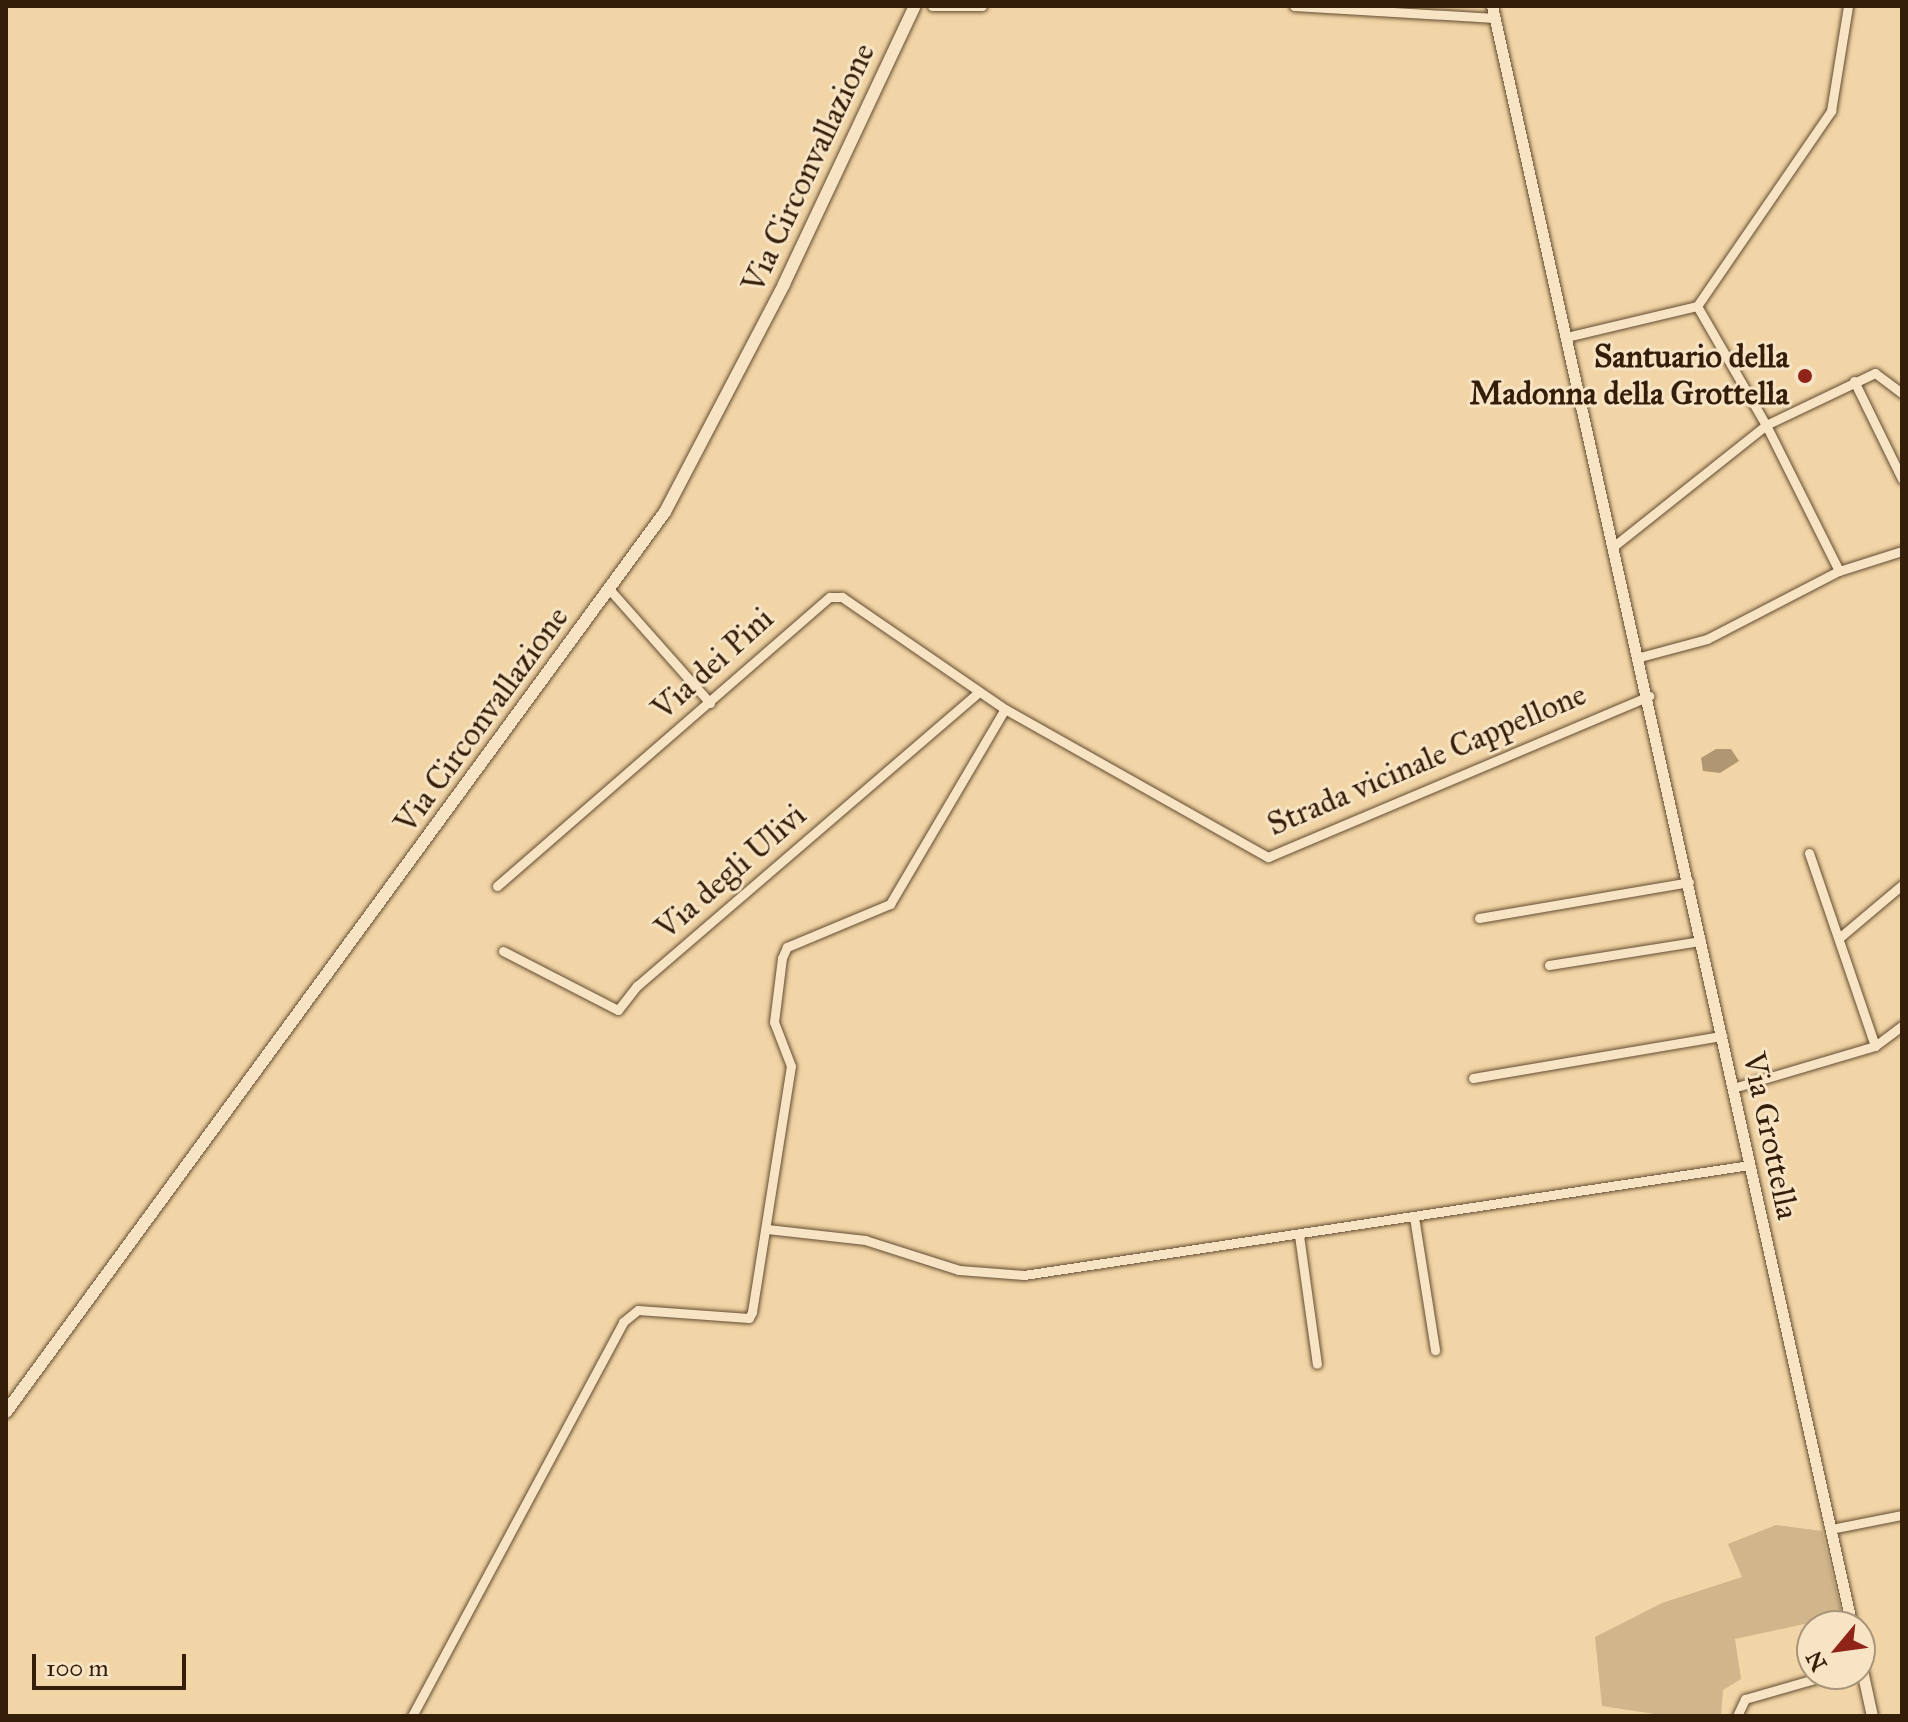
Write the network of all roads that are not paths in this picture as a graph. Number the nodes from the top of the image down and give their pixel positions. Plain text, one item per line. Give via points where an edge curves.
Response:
1 (915, 6) edge
2 (932, 6) edge
3 (982, 6) edge
4 (1294, 6) edge
5 (1848, 6) edge
6 (1494, 12) edge
7 (1697, 306) junction
8 (1566, 337) junction
9 (1854, 381) junction
10 (1902, 393) edge
11 (1766, 425) junction
12 (1902, 479) edge
13 (1614, 546) junction
14 (1902, 551) edge
15 (1839, 571) junction
16 (610, 590) junction
17 (1640, 657) junction
18 (979, 692) junction
19 (1649, 696) junction
20 (710, 703) junction
21 (1005, 709) junction
22 (1809, 853) dead end
23 (1689, 882) junction
24 (1902, 885) edge
25 (497, 886) dead end
26 (1479, 918) dead end
27 (1839, 938) junction
28 (1701, 941) junction
29 (503, 951) dead end
30 (1549, 965) dead end
31 (1902, 1026) edge
32 (1722, 1036) junction
33 (1875, 1046) junction
34 (1473, 1078) dead end
35 (1733, 1088) junction
36 (1750, 1165) junction
37 (1414, 1217) junction
38 (767, 1229) junction
39 (1299, 1235) junction
40 (1435, 1350) dead end
41 (1317, 1364) dead end
42 (6, 1412) edge
43 (1902, 1515) edge
44 (1831, 1529) junction
45 (1849, 1610) edge
46 (1796, 1684) edge
47 (1866, 1690) edge
48 (412, 1716) edge
49 (1737, 1716) edge
50 (1872, 1716) edge

1 - 16 main road, Via Circonvallazione via 723,404 665,512
2 - 3 street
4 - 6 street
5 - 7 street via 1831,111
6 - 8 street, Via Grottella
7 - 8 street
7 - 11 street
8 - 13 street, Via Grottella
9 - 10 street via 1875,373
9 - 11 street
9 - 12 street
11 - 13 street
11 - 15 street
13 - 17 street, Via Grottella
14 - 15 street
15 - 17 street via 1707,639
16 - 20 street
16 - 42 main road, Via Circonvallazione
17 - 19 street, Via Grottella
18 - 20 street, Via dei Pini via 842,597 830,597
18 - 21 street, Strada vicinale Cappellone
18 - 29 street, Via degli Ulivi via 637,986 618,1010
19 - 21 street, Strada vicinale Cappellone via 1268,857
19 - 23 street, Via Grottella
20 - 25 street, Via dei Pini
21 - 38 street via 890,904 787,947 774,1022 791,1066
22 - 27 street
23 - 26 street
23 - 28 street, Via Grottella
24 - 27 street
27 - 33 street
28 - 30 street
28 - 32 street, Via Grottella
31 - 33 street
32 - 34 street
32 - 35 street, Via Grottella
33 - 35 street
35 - 36 street, Via Grottella
36 - 37 street
36 - 44 street, Via Grottella
37 - 39 street
37 - 40 street
38 - 39 street via 865,1240 959,1270 1024,1275
38 - 48 street via 749,1318 638,1310 623,1322
39 - 41 street
43 - 44 street
44 - 45 street, Via Grottella
46 - 49 street via 1745,1699
47 - 50 street

